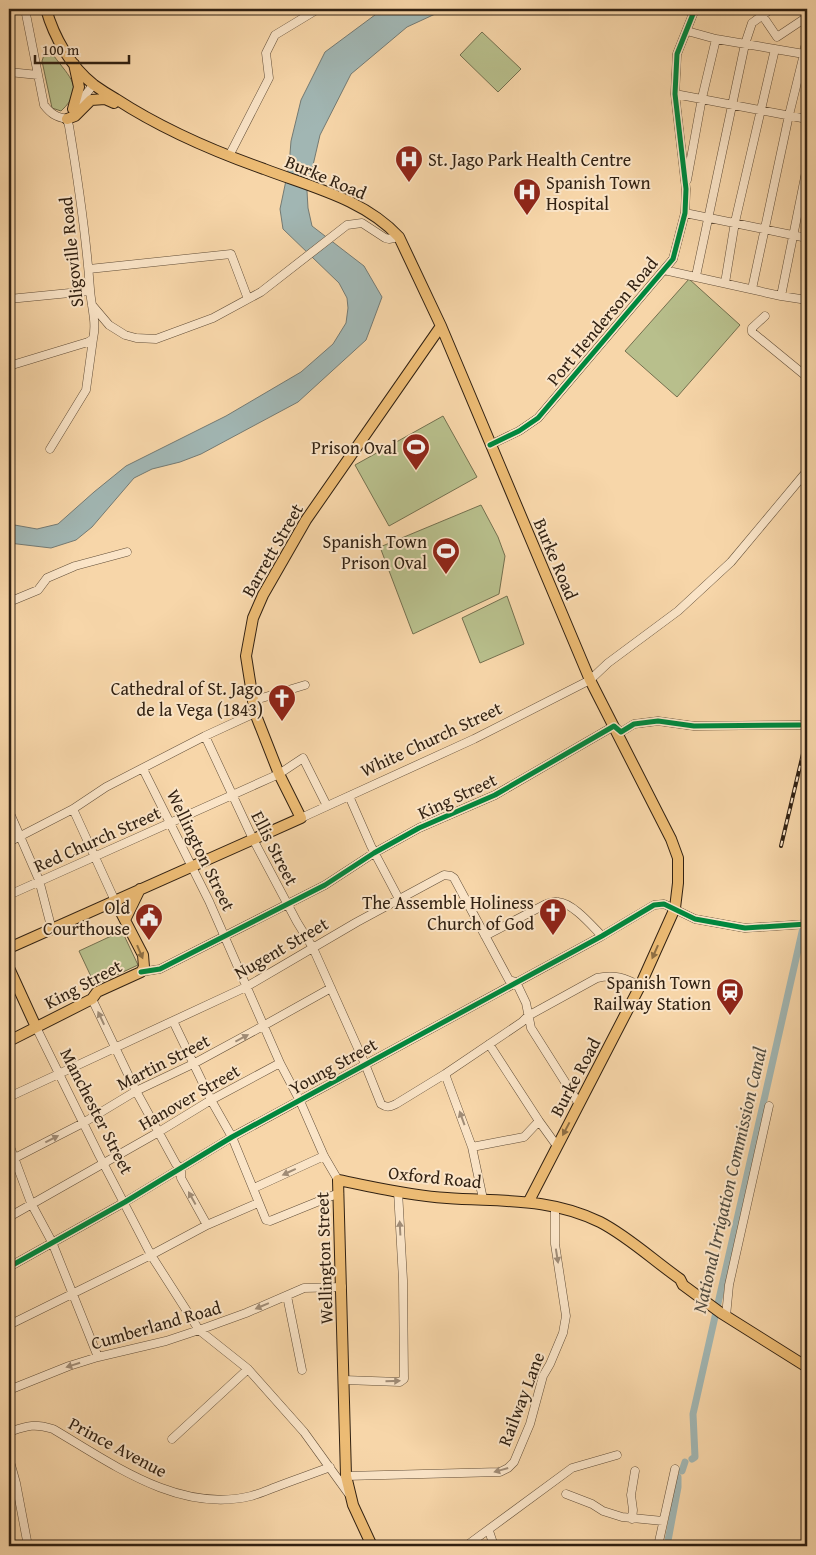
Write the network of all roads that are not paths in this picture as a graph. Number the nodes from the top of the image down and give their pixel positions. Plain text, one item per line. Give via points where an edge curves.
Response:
1 (25, 9) edge
2 (46, 9) edge
3 (318, 9) edge
4 (695, 9) edge
5 (771, 9) edge
6 (760, 12) edge
7 (806, 21) edge
8 (687, 31) junction
9 (716, 39) junction
10 (745, 44) junction
11 (775, 49) junction
12 (806, 50) edge
13 (74, 64) junction
14 (9, 72) edge
15 (38, 75) junction
16 (94, 84) junction
17 (675, 94) junction
18 (702, 98) junction
19 (732, 105) junction
20 (74, 109) junction
21 (762, 110) junction
22 (138, 113) junction
23 (789, 116) junction
24 (66, 119) junction
25 (807, 119) edge
26 (229, 156) junction
27 (807, 167) edge
28 (686, 189) junction
29 (686, 212) junction
30 (709, 216) junction
31 (735, 222) junction
32 (765, 228) junction
33 (794, 234) junction
34 (398, 237) junction
35 (807, 238) edge
36 (89, 269) junction
37 (664, 270) junction
38 (696, 276) junction
39 (725, 283) junction
40 (752, 290) junction
41 (90, 291) junction
42 (781, 296) junction
43 (9, 299) edge
44 (248, 299) junction
45 (807, 300) edge
46 (92, 304) junction
47 (766, 316) dead end
48 (441, 326) junction
49 (93, 339) junction
50 (9, 366) edge
51 (807, 377) edge
52 (490, 444) junction
53 (50, 449) dead end
54 (807, 471) edge
55 (127, 552) dead end
56 (9, 602) edge
57 (590, 680) junction
58 (305, 685) dead end
59 (252, 701) junction
60 (255, 713) junction
61 (800, 725) dead end
62 (614, 726) junction
63 (205, 736) junction
64 (143, 769) junction
65 (279, 774) junction
66 (232, 794) junction
67 (348, 796) junction
68 (327, 806) junction
69 (73, 809) junction
70 (9, 811) edge
71 (301, 818) junction
72 (170, 823) junction
73 (20, 836) junction
74 (252, 839) junction
75 (9, 842) edge
76 (374, 853) junction
77 (94, 856) junction
78 (192, 866) junction
79 (39, 880) junction
80 (140, 889) junction
81 (9, 895) edge
82 (399, 899) junction
83 (115, 901) junction
84 (287, 904) junction
85 (675, 908) junction
86 (125, 920) junction
87 (807, 924) edge
88 (52, 930) junction
89 (225, 936) junction
90 (485, 936) junction
91 (602, 936) junction
92 (9, 948) edge
93 (313, 948) junction
94 (9, 968) edge
95 (140, 972) junction
96 (516, 982) junction
97 (246, 986) junction
98 (640, 986) junction
99 (331, 988) junction
100 (92, 999) junction
101 (528, 1016) junction
102 (173, 1021) junction
103 (263, 1026) junction
104 (36, 1027) junction
105 (9, 1041) edge
106 (489, 1044) junction
107 (115, 1047) junction
108 (280, 1063) junction
109 (193, 1064) junction
110 (365, 1064) junction
111 (60, 1074) junction
112 (445, 1074) junction
113 (136, 1091) junction
114 (9, 1097) edge
115 (211, 1100) junction
116 (300, 1101) junction
117 (579, 1104) junction
118 (769, 1106) dead end
119 (539, 1121) junction
120 (83, 1123) junction
121 (157, 1133) junction
122 (232, 1137) junction
123 (9, 1144) edge
124 (557, 1146) junction
125 (472, 1147) junction
126 (324, 1156) junction
127 (12, 1160) edge
128 (104, 1163) junction
129 (181, 1169) junction
130 (338, 1180) junction
131 (254, 1188) junction
132 (398, 1191) junction
133 (339, 1193) junction
134 (483, 1199) junction
135 (125, 1202) junction
136 (529, 1202) junction
137 (32, 1203) junction
138 (258, 1203) junction
139 (555, 1207) junction
140 (9, 1217) edge
141 (207, 1226) junction
142 (52, 1242) junction
143 (151, 1255) junction
144 (9, 1267) edge
145 (342, 1287) junction
146 (71, 1293) junction
147 (287, 1296) junction
148 (723, 1315) junction
149 (9, 1325) edge
150 (199, 1330) junction
151 (98, 1357) junction
152 (807, 1366) edge
153 (248, 1369) junction
154 (302, 1370) dead end
155 (344, 1380) junction
156 (9, 1390) edge
157 (9, 1432) edge
158 (172, 1440) dead end
159 (617, 1455) dead end
160 (9, 1458) edge
161 (330, 1467) junction
162 (675, 1469) dead end
163 (635, 1471) dead end
164 (346, 1476) junction
165 (13, 1484) edge
166 (566, 1494) dead end
167 (349, 1495) junction
168 (632, 1519) junction
169 (663, 1522) junction
170 (489, 1530) junction
171 (28, 1546) edge
172 (372, 1546) edge
173 (466, 1546) edge
174 (494, 1546) edge
175 (658, 1546) edge

1 - 15 street
2 - 13 main road, Burke Road via 60,45
3 - 26 street via 274,35 266,53 269,78
4 - 8 street, Port Henderson Road
5 - 6 street
6 - 7 street via 777,36
6 - 10 street via 752,23
8 - 9 street
8 - 17 street, Port Henderson Road via 677,54
9 - 10 street
9 - 18 street
10 - 11 street
10 - 19 street
11 - 12 street
11 - 21 street
12 - 23 street
13 - 16 main road, Burke Road
13 - 20 main road via 79,87
14 - 15 street
15 - 24 street via 44,105 51,114
16 - 20 street
16 - 22 main road, Burke Road
17 - 18 street
17 - 28 street, Port Henderson Road
18 - 19 street
18 - 28 street
19 - 21 street
19 - 30 street
20 - 24 street
21 - 23 street
21 - 31 street
22 - 24 main road via 97,98 75,116
22 - 26 main road, Burke Road
23 - 25 street
23 - 32 street
24 - 36 street, Sligoville Road
26 - 34 main road, Burke Road via 346,200
27 - 33 street
28 - 29 street, Port Henderson Road
29 - 30 street
29 - 37 street, Port Henderson Road via 673,259
30 - 31 street
30 - 38 street
31 - 32 street
31 - 39 street
32 - 33 street
32 - 40 street
33 - 35 street
33 - 42 street
34 - 44 street via 385,238 362,223 347,225
34 - 48 main road, Burke Road
36 - 41 street, Sligoville Road
36 - 44 street via 231,254
37 - 38 street
37 - 52 street, Port Henderson Road via 538,418 519,432
38 - 39 street
39 - 40 street
40 - 42 street
41 - 43 street
41 - 46 street, Sligoville Road
42 - 45 street
44 - 46 street via 213,318 156,339 125,335 109,325
46 - 49 street, Sligoville Road
47 - 51 street via 752,328 752,332
48 - 52 main road, Burke Road
48 - 59 main road, Barrett Street via 306,520 263,595 247,644
49 - 50 street
49 - 53 street, Sligoville Road via 86,390
52 - 57 main road, Burke Road
54 - 57 street, White Church Street via 731,562 678,611
55 - 56 street via 75,566 46,578 38,590
57 - 62 main road, Burke Road
57 - 67 street, White Church Street via 474,739
58 - 59 street
59 - 60 main road, Barrett Street
60 - 63 street
60 - 65 main road, Barrett Street
61 - 62 street, King Street via 694,726 658,722 634,724 621,732
62 - 76 street, King Street via 495,795 419,828
62 - 85 main road, Burke Road via 676,852 678,883
63 - 64 street
63 - 66 street, Ellis Street
64 - 69 street via 106,787
64 - 72 street, Wellington Street
65 - 66 street, Red Church Street
65 - 68 street, Red Church Street via 303,758
65 - 71 main road, Barrett Street
66 - 72 street, Red Church Street
66 - 74 street, Ellis Street
67 - 68 street, White Church Street
67 - 76 street
68 - 71 street, White Church Street
69 - 73 street
69 - 77 street
70 - 73 street
71 - 74 main road, White Church Street
72 - 77 street, Red Church Street
72 - 78 street, Wellington Street
73 - 75 street
73 - 79 street
74 - 78 main road, White Church Street
74 - 84 street, Ellis Street
76 - 82 street
76 - 84 street, King Street via 325,886
77 - 79 street, Red Church Street
77 - 83 street
78 - 80 main road, White Church Street
78 - 89 street, Wellington Street
79 - 81 street, Red Church Street
79 - 88 street
80 - 83 main road, White Church Street
80 - 86 main road
82 - 90 street, Nugent Street via 444,875 450,876
82 - 93 street, Nugent Street
83 - 86 main road
83 - 88 main road, White Church Street
84 - 89 street, King Street
84 - 93 street, Ellis Street
85 - 87 street via 695,919 745,928
85 - 91 street, Young Street via 654,905
85 -> 98 main road, Burke Road
86 -> 95 main road via 142,955 144,967
88 - 92 main road, White Church Street
89 - 95 street, King Street via 160,969
89 - 97 street, Wellington Street
90 - 91 street via 557,901 575,910
90 - 96 street, Nugent Street via 509,980
91 - 96 street, Young Street
93 - 97 street, Nugent Street
93 - 99 street, Ellis Street
94 - 104 main road, Manchester Street
95 - 100 main road, King Street via 97,992
96 - 101 street, Nugent Street
96 - 110 street, Young Street
97 - 102 street, Nugent Street
97 - 103 street, Wellington Street
98 - 101 street via 622,977 597,978
98 - 117 main road, Burke Road
99 - 103 street, Martin Street
99 - 110 street, Ellis Street
100 - 104 main road, King Street
107 -> 100 street
101 - 106 street
101 - 117 street, Nugent Street via 530,1028
102 - 107 street, Nugent Street
102 - 109 street
103 - 108 street, Wellington Street
109 -> 103 street, Martin Street
104 - 105 main road, King Street
104 - 111 street, Manchester Street
106 - 112 street
106 - 119 street
107 - 111 street, Nugent Street
107 - 113 street
108 - 115 street, Hanover Street
108 - 116 street, Wellington Street
109 - 113 street, Martin Street
109 - 115 street
110 - 112 street, Ellis Street via 385,1107 396,1104
110 - 116 street, Young Street
111 - 114 street, Nugent Street
111 - 120 street, Manchester Street
125 -> 112 street
113 - 120 street, Martin Street
113 - 121 street
115 - 121 street, Hanover Street
115 - 122 street
116 - 122 street, Young Street
116 - 126 street, Wellington Street
117 -> 124 main road, Burke Road
118 - 148 street
119 - 124 street
119 - 125 street via 524,1137
127 -> 120 street, Martin Street
120 - 128 street, Manchester Street
121 - 128 street, Hanover Street
121 - 129 street
122 - 129 street, Young Street
122 - 131 street
123 - 127 street
124 - 136 main road, Burke Road
125 - 134 street
126 - 130 street, Wellington Street
126 -> 131 street
127 - 137 street
128 - 135 street, Manchester Street
128 - 137 street, Hanover Street
129 - 135 street, Young Street
141 -> 129 street via 181,1178
130 - 132 main road, Oxford Road
130 - 133 main road, Wellington Street
131 - 138 street
132 - 134 main road, Oxford Road
155 -> 132 street via 400,1382 404,1379
133 - 138 street via 270,1221 266,1220
133 - 145 main road, Wellington Street
134 - 136 main road, Oxford Road
135 - 142 street, Young Street
135 - 143 street, Manchester Street
136 - 139 main road, Oxford Road
137 - 140 street, Hanover Street
137 - 142 street
138 - 141 street
139 - 148 main road, Oxford Road via 578,1213 607,1227
139 -> 164 street, Railway Lane via 555,1244 566,1316 563,1333 543,1376 530,1424 514,1462 500,1472
141 - 143 street
142 - 144 street, Young Street
142 - 146 street
143 - 146 street
143 - 150 street, Manchester Street
145 - 147 street, Cumberland Road via 304,1288
145 - 155 main road, Wellington Street
146 - 149 street
146 - 151 street
147 -> 150 street, Cumberland Road
147 - 154 street
148 - 152 main road, Oxford Road
150 - 151 street, Cumberland Road
150 - 153 street, Manchester Street
151 -> 156 street, Cumberland Road
153 - 158 street
153 - 161 street, Manchester Street via 304,1432
155 - 164 main road, Wellington Street
157 - 161 street, Prince Avenue via 28,1425 53,1429 160,1489 191,1497 227,1500 251,1496
159 - 170 street via 572,1468
160 - 165 street
161 - 167 street, Manchester Street
162 - 169 street
163 - 168 street via 631,1494
164 - 167 main road, Wellington Street
165 - 171 street
166 - 168 street
167 - 172 main road, Wellington Street
168 - 169 street
169 - 175 street
170 - 173 street
170 - 174 street

